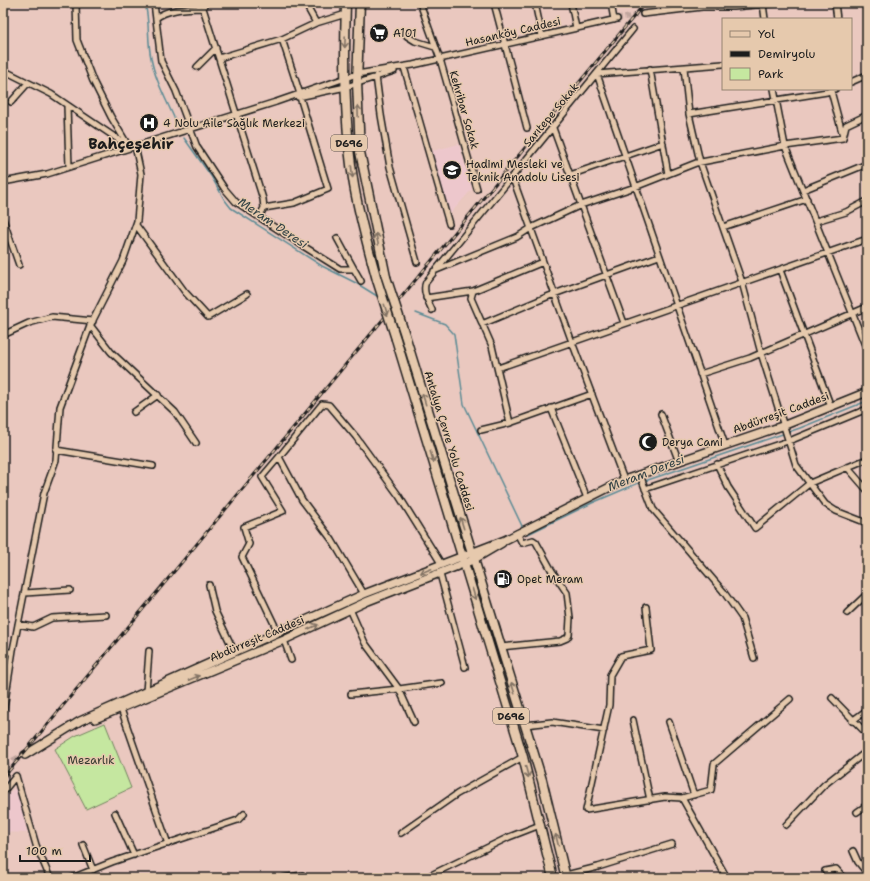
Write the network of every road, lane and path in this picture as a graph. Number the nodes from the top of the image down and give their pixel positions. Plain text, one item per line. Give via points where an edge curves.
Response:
1 (76, 3) edge
2 (154, 3) edge
3 (305, 3) edge
4 (346, 3) edge
5 (360, 3) edge
6 (420, 3) edge
7 (494, 3) edge
8 (535, 3) edge
9 (571, 3) edge
10 (611, 3) edge
11 (777, 3) edge
12 (835, 3) edge
13 (866, 3) edge
14 (763, 4) junction
15 (204, 5) edge
16 (702, 5) edge
17 (867, 8) edge
18 (346, 14) junction
19 (643, 14) tunnel mouth
20 (156, 18) junction
21 (765, 18) edge
22 (837, 18) edge
23 (316, 24) junction
24 (576, 28) junction
25 (633, 29) dead end
26 (407, 36) dead end
27 (542, 36) junction
28 (282, 39) junction
29 (506, 44) junction
30 (435, 47) junction
31 (216, 48) junction
32 (219, 58) junction
33 (440, 59) junction
34 (722, 64) edge
35 (414, 65) junction
36 (197, 67) dead end
37 (404, 68) junction
38 (684, 68) junction
39 (650, 69) junction
40 (3, 70) edge
41 (597, 74) junction
42 (867, 75) edge
43 (376, 76) junction
44 (357, 78) junction
45 (852, 82) edge
46 (28, 83) junction
47 (346, 83) junction
48 (774, 90) edge
49 (833, 90) edge
50 (300, 95) junction
51 (776, 101) junction
52 (11, 102) dead end
53 (67, 106) junction
54 (237, 114) junction
55 (689, 114) junction
56 (867, 115) edge
57 (528, 128) dead end
58 (553, 128) junction
59 (189, 129) junction
60 (843, 138) junction
61 (663, 143) junction
62 (132, 146) junction
63 (785, 146) junction
64 (626, 155) junction
65 (700, 162) junction
66 (867, 164) edge
67 (69, 167) junction
68 (668, 174) junction
69 (570, 175) junction
70 (512, 176) junction
71 (3, 182) edge
72 (635, 187) junction
73 (477, 189) dead end
74 (803, 190) junction
75 (807, 199) junction
76 (867, 201) edge
77 (581, 205) junction
78 (264, 208) junction
79 (259, 217) junction
80 (3, 218) edge
81 (816, 221) junction
82 (448, 224) dead end
83 (136, 225) junction
84 (531, 228) junction
85 (723, 228) junction
86 (337, 238) dead end
87 (867, 239) edge
88 (828, 253) junction
89 (659, 256) junction
90 (417, 262) dead end
91 (543, 262) junction
92 (19, 265) dead end
93 (354, 269) junction
94 (780, 270) junction
95 (434, 271) junction
96 (606, 275) junction
97 (361, 281) dead end
98 (742, 282) junction
99 (473, 291) junction
100 (247, 294) dead end
101 (554, 294) junction
102 (426, 298) junction
103 (676, 305) junction
104 (867, 307) edge
105 (432, 310) dead end
106 (852, 313) junction
107 (92, 323) junction
108 (624, 323) junction
109 (482, 324) junction
110 (3, 335) edge
111 (803, 335) junction
112 (572, 342) junction
113 (867, 350) edge
114 (761, 353) junction
115 (498, 368) junction
116 (700, 374) junction
117 (867, 392) edge
118 (592, 394) junction
119 (158, 395) junction
120 (831, 407) junction
121 (551, 408) junction
122 (867, 408) edge
123 (134, 412) dead end
124 (661, 414) dead end
125 (510, 423) junction
126 (785, 427) junction
127 (481, 430) dead end
128 (788, 438) junction
129 (196, 443) dead end
130 (725, 445) junction
131 (56, 450) junction
132 (279, 457) junction
133 (867, 458) edge
134 (679, 462) junction
135 (717, 464) junction
136 (153, 466) dead end
137 (846, 467) junction
138 (641, 476) junction
139 (624, 480) junction
140 (810, 483) junction
141 (645, 487) junction
142 (867, 490) edge
143 (586, 498) junction
144 (867, 523) edge
145 (517, 533) junction
146 (472, 556) junction
147 (464, 560) junction
148 (442, 565) junction
149 (440, 574) junction
150 (209, 585) dead end
151 (70, 590) dead end
152 (25, 592) junction
153 (364, 594) junction
154 (867, 594) edge
155 (646, 607) dead end
156 (350, 609) junction
157 (847, 613) dead end
158 (106, 615) dead end
159 (18, 624) junction
160 (278, 632) junction
161 (284, 640) junction
162 (500, 647) junction
163 (149, 651) dead end
164 (3, 652) edge
165 (12, 652) junction
166 (235, 653) junction
167 (754, 658) dead end
168 (291, 660) dead end
169 (465, 667) dead end
170 (442, 683) dead end
171 (398, 689) junction
172 (146, 692) junction
173 (351, 694) dead end
174 (832, 698) dead end
175 (790, 699) dead end
176 (121, 709) junction
177 (867, 710) edge
178 (3, 714) edge
179 (633, 720) dead end
180 (852, 721) junction
181 (414, 722) dead end
182 (669, 722) dead end
183 (525, 725) junction
184 (604, 730) junction
185 (867, 734) edge
186 (867, 751) edge
187 (26, 755) tunnel mouth
188 (523, 757) junction
189 (21, 762) tunnel mouth
190 (3, 792) edge
191 (694, 795) junction
192 (682, 798) junction
193 (650, 800) junction
194 (867, 805) edge
195 (857, 812) dead end
196 (115, 813) dead end
197 (244, 814) dead end
198 (540, 825) junction
199 (786, 825) dead end
200 (401, 833) dead end
201 (168, 844) junction
202 (672, 844) dead end
203 (83, 845) dead end
204 (853, 851) dead end
205 (134, 855) junction
206 (93, 870) junction
207 (824, 870) dead end
208 (867, 873) edge
209 (302, 875) dead end
210 (431, 875) dead end
211 (566, 876) edge
212 (50, 878) edge
213 (72, 878) edge
214 (283, 878) edge
215 (553, 878) edge
216 (727, 878) edge
217 (844, 878) edge

1 - 62 street via 77,40 93,81 111,117
2 - 20 street
3 - 23 street
4 - 18 highway, Antalya Çevre Yolu Caddesi / D696
5 - 44 highway, Antalya Çevre Yolu Caddesi / D696
6 - 30 street, Kehribar Sokak
7 - 29 street
8 - 27 street
9 - 24 street
10 - 24 street, Hasanköy Caddesi via 615,19
11 - 14 street
12 - 22 street
13 - 17 street
14 - 16 street via 734,7
14 - 21 street
15 - 20 street via 178,9
15 - 31 street
16 - 19 street
18 - 23 street
18 -> 47 highway, Antalya Çevre Yolu Caddesi / D696
20 - 59 street via 161,61 176,91
23 - 28 street
24 - 27 street, Hasanköy Caddesi
25 - 41 street, Sarıtepe Sokak
26 - 30 street
27 - 29 street, Hasanköy Caddesi
28 - 32 street
28 - 50 street
29 - 33 street, Hasanköy Caddesi
29 - 57 street
30 - 33 street, Kehribar Sokak
31 - 32 street
31 - 36 street
32 - 54 street
33 - 35 street, Hasanköy Caddesi
33 - 73 street, Kehribar Sokak
34 - 38 street
35 - 37 street
35 - 44 street
37 - 43 street
37 - 82 street
38 - 39 street
38 - 55 street
39 - 41 street
39 - 61 street
40 - 46 street
41 - 58 street, Sarıtepe Sokak
41 - 64 street
42 - 45 street
43 - 44 street
43 - 90 street via 390,167
44 - 47 street
44 - 47 street
146 -> 44 highway, Antalya Çevre Yolu Caddesi / D696, bridge via 386,277 360,152
46 - 52 street
46 - 53 street via 51,94
47 - 50 street
47 - 50 street via 316,94
47 -> 147 highway, Antalya Çevre Yolu Caddesi / D696, bridge via 353,180 365,236
48 - 51 street
49 - 51 street
49 - 60 street
50 - 54 street
50 - 78 street via 328,189 294,203
51 - 55 street
51 - 63 street
53 - 62 street
53 - 67 street
54 - 59 street
54 - 78 street
55 - 65 street
56 - 60 street via 846,125
58 - 69 street
58 - 70 street, Sarıtepe Sokak
59 - 62 street
59 - 79 street via 197,147 224,188 236,202
60 - 63 street
61 - 64 street
61 - 68 street
62 - 67 street
62 - 83 street via 141,174
63 - 65 street
63 - 74 street
64 - 69 street
64 - 72 street
65 - 68 street
65 - 85 street
66 - 74 street
67 - 71 street
68 - 72 street
69 - 77 street
70 - 84 street
70 - 95 street, Sarıtepe Sokak
72 - 77 street
72 - 89 street
74 - 75 street
75 - 81 street
75 - 85 street
76 - 81 street via 846,212
77 - 84 street
77 - 96 street
78 - 79 street
79 - 93 street via 340,269
80 - 92 street
81 - 88 street
83 - 100 street via 185,292 208,317
83 - 107 street via 123,261
84 - 91 street
84 - 95 street via 517,237
85 - 98 street
86 - 93 street
87 - 88 street
88 - 94 street
88 - 106 street
89 - 96 street
89 - 103 street
91 - 99 street
91 - 101 street
93 - 97 street
94 - 98 street
94 - 111 street
95 - 102 street, Sarıtepe Sokak via 424,287
96 - 101 street
96 - 108 street
98 - 103 street
98 - 114 street
99 - 102 street
99 - 109 street via 471,298
101 - 109 street
101 - 112 street
102 - 105 street
103 - 108 street
103 - 116 street
104 - 106 street
106 - 111 street
106 - 113 street
107 - 110 street via 52,317
107 - 119 street via 111,352
107 - 131 street via 60,407
108 - 112 street
109 - 115 street
111 - 114 street
111 - 120 street
112 - 115 street
112 - 118 street
114 - 116 street
114 - 126 street
115 - 125 street
116 - 130 street
117 - 120 main road, Abdürreşit Caddesi
118 - 121 street
118 - 139 street
119 - 123 street
119 - 129 street via 185,424
120 - 126 main road, Abdürreşit Caddesi
121 - 125 street
121 - 143 street
122 - 128 street
124 - 134 street
125 - 127 street
126 - 128 street
126 - 130 main road, Abdürreşit Caddesi
128 - 135 street
128 - 140 street via 796,465
130 - 134 main road, Abdürreşit Caddesi
131 - 136 street
131 - 152 street via 56,460 44,493
132 - 148 street via 322,404 329,405 399,496
132 - 153 street via 302,500 332,540
132 - 160 street via 262,477 283,511 244,527 249,544 242,557
133 - 137 street
134 - 138 main road, Abdürreşit Caddesi
135 - 140 street via 728,487 755,528
135 - 141 street
137 - 140 street
137 - 142 street
138 - 139 main road, Abdürreşit Caddesi
138 - 141 street
139 - 143 main road, Abdürreşit Caddesi
140 - 144 street via 825,504
141 - 167 street via 653,509 723,591 742,618
143 - 145 main road, Abdürreşit Caddesi
145 - 146 main road, Abdürreşit Caddesi
145 - 162 street via 522,543 533,540 536,542 552,571 566,589 570,618 569,635 560,640
146 - 147 main road, Abdürreşit Caddesi
146 - 162 highway, Antalya Çevre Yolu Caddesi / D696
147 - 148 main road, Abdürreşit Caddesi
147 - 149 main road, Abdürreşit Caddesi
147 -> 188 highway, Antalya Çevre Yolu Caddesi / D696
148 -> 153 main road, Abdürreşit Caddesi
149 - 156 main road, Abdürreşit Caddesi
149 - 169 street
150 - 166 street via 215,611
151 - 152 street
152 - 159 street
153 - 160 main road, Abdürreşit Caddesi
154 - 157 street
155 - 184 street via 651,650 621,656 610,675 609,705
161 -> 156 main road, Abdürreşit Caddesi
156 - 171 street via 365,643
158 - 159 street via 52,618 33,626
159 - 165 street
160 - 166 main road, Abdürreşit Caddesi
161 - 168 street
176 -> 161 main road, Abdürreşit Caddesi
183 -> 162 highway, Antalya Çevre Yolu Caddesi / D696
163 - 172 street
164 - 165 street
165 - 178 street
166 - 172 main road, Abdürreşit Caddesi
170 - 171 street
171 - 173 street
171 - 181 street
172 - 187 main road, Abdürreşit Caddesi via 80,720
174 - 180 street
175 - 191 street via 714,764 711,790
176 - 189 main road, Abdürreşit Caddesi via 76,727
176 - 201 street
177 - 180 street
179 - 193 street
180 - 185 street
182 - 191 street
183 - 184 street via 552,722
211 -> 183 highway, Antalya Çevre Yolu Caddesi / D696
184 - 193 street via 586,810
186 - 199 street via 824,784
188 -> 198 highway, Antalya Çevre Yolu Caddesi / D696
188 - 200 street via 457,794
190 - 212 street via 16,776 36,845
191 - 192 street
192 - 193 street via 664,797
192 - 216 street
194 - 195 street
196 - 205 street
197 - 201 street via 238,820
198 - 210 street via 509,837
198 - 215 highway, Antalya Çevre Yolu Caddesi / D696
201 - 205 street
202 - 211 street
203 - 206 street
204 - 208 street
205 - 206 street
206 - 213 street
207 - 217 street via 836,869
209 - 214 street

